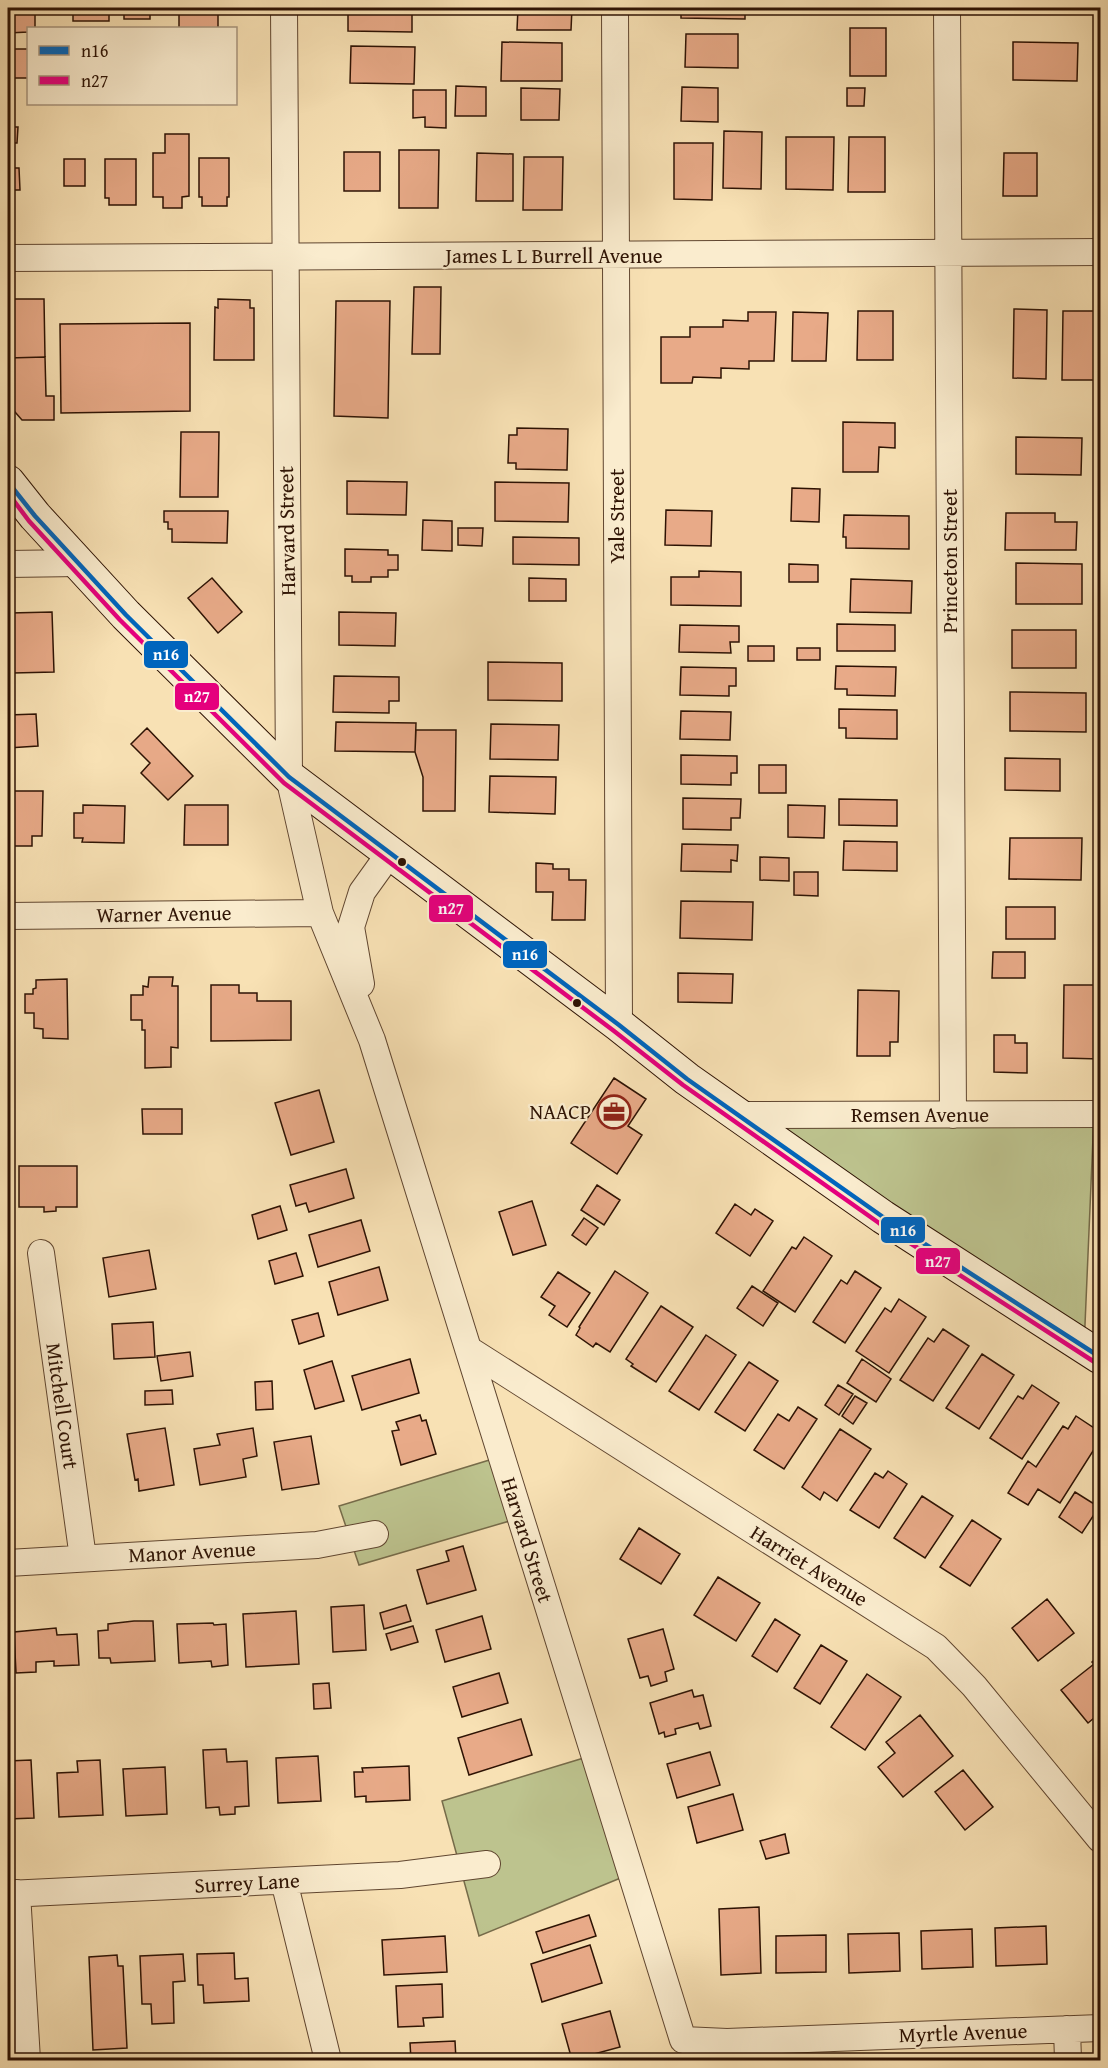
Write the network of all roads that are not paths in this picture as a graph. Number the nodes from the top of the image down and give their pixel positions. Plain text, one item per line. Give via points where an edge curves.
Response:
1 (284, 8) edge
2 (615, 8) edge
3 (947, 8) edge
4 (1101, 252) edge
5 (948, 254) junction
6 (616, 255) junction
7 (285, 257) junction
8 (8, 258) edge
9 (8, 482) edge
10 (79, 563) junction
11 (8, 564) edge
12 (289, 777) junction
13 (390, 853) junction
14 (320, 913) junction
15 (8, 915) edge
16 (619, 1025) junction
17 (372, 1040) junction
18 (1101, 1114) edge
19 (739, 1115) junction
20 (953, 1115) junction
21 (41, 1253) dead end
22 (468, 1349) junction
23 (1101, 1357) edge
24 (375, 1534) dead end
25 (83, 1558) junction
26 (8, 1563) edge
27 (1101, 1839) edge
28 (487, 1864) dead end
29 (284, 1881) junction
30 (12, 1893) edge
31 (1101, 2028) edge
32 (1067, 2029) junction
33 (682, 2040) joint
34 (27, 2061) edge
35 (328, 2061) edge
36 (1068, 2061) edge

1 - 7 street, Harvard Street
2 - 6 street, Yale Street
3 - 5 street, Princeton Street
4 - 5 street, James L L Burrell Avenue
5 - 6 street, James L L Burrell Avenue
5 - 20 street, Princeton Street
6 - 7 street, James L L Burrell Avenue
6 - 16 street, Yale Street
7 - 8 street, James L L Burrell Avenue
7 - 12 street, Harvard Street
9 - 10 street
10 - 11 street
10 - 12 street
12 - 13 street
12 - 14 street, Harvard Street
13 - 16 street
13 - 17 street, Harvard Street via 362,892 351,927
14 - 15 street, Warner Avenue
14 - 17 street, Harvard Street
16 - 19 street
17 - 22 street, Harvard Street
18 - 20 street, Remsen Avenue
19 - 20 street, Remsen Avenue
19 - 23 street via 883,1217
21 - 25 street, Mitchell Court
22 - 27 street, Harriet Avenue via 936,1647 974,1686
22 - 33 street, Harvard Street
24 - 25 street, Manor Avenue via 317,1545
25 - 26 street, Manor Avenue
28 - 29 street, Surrey Lane via 400,1875
29 - 30 street, Surrey Lane
29 - 35 street
30 - 34 street
31 - 32 street, Myrtle Avenue
32 - 33 street, Myrtle Avenue via 727,2042
32 - 36 street

